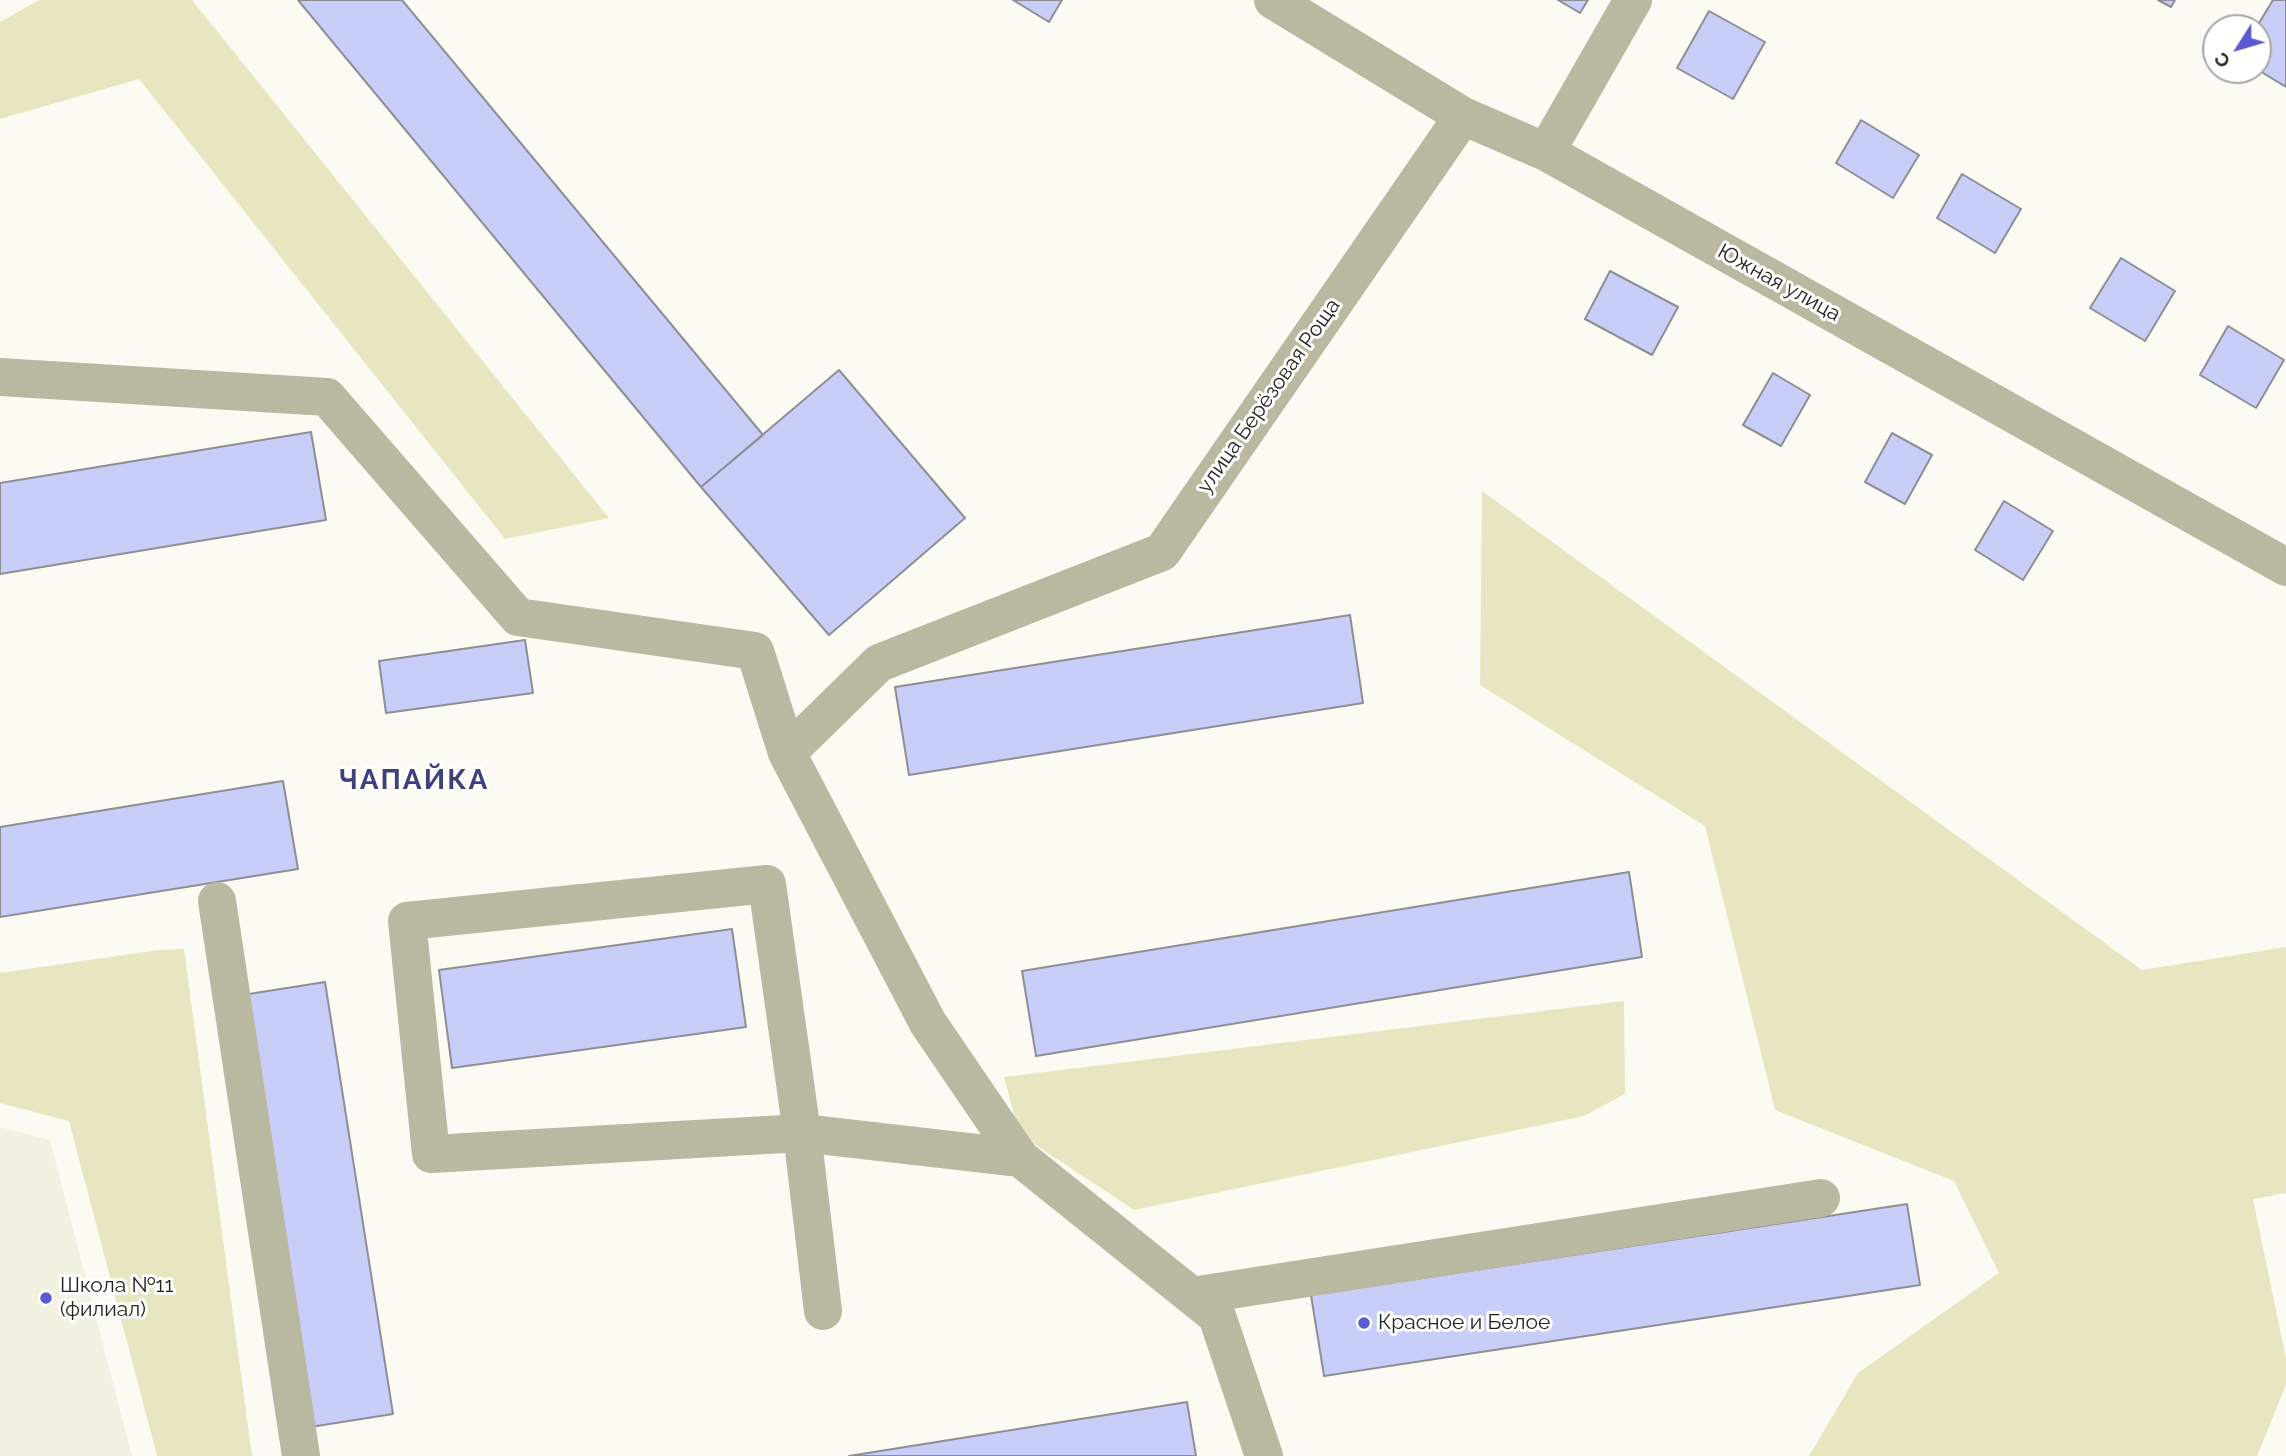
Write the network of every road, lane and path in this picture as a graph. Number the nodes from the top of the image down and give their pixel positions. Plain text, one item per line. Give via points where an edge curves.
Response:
1 (1273, 0) edge
2 (1633, 0) edge
3 (1463, 116) junction
4 (1546, 152) junction
5 (0, 377) edge
6 (2286, 567) edge
7 (787, 753) junction
8 (217, 901) dead end
9 (802, 1133) junction
10 (1020, 1158) junction
11 (1821, 1198) dead end
12 (1192, 1296) junction
13 (823, 1311) dead end
14 (301, 1456) edge
15 (1264, 1456) edge

1 - 3 street, Южная улица
2 - 4 street
3 - 4 street, Южная улица
3 - 7 street, улица Берёзовая Роща via 1162,552 880,663
4 - 6 street, Южная улица
5 - 7 street via 327,397 517,617 755,651
7 - 10 street via 928,1023
8 - 14 street
9 - 9 street via 767,884 407,921 431,1154
9 - 10 street
9 - 13 street
10 - 12 street
11 - 12 street
12 - 15 street via 1217,1316

